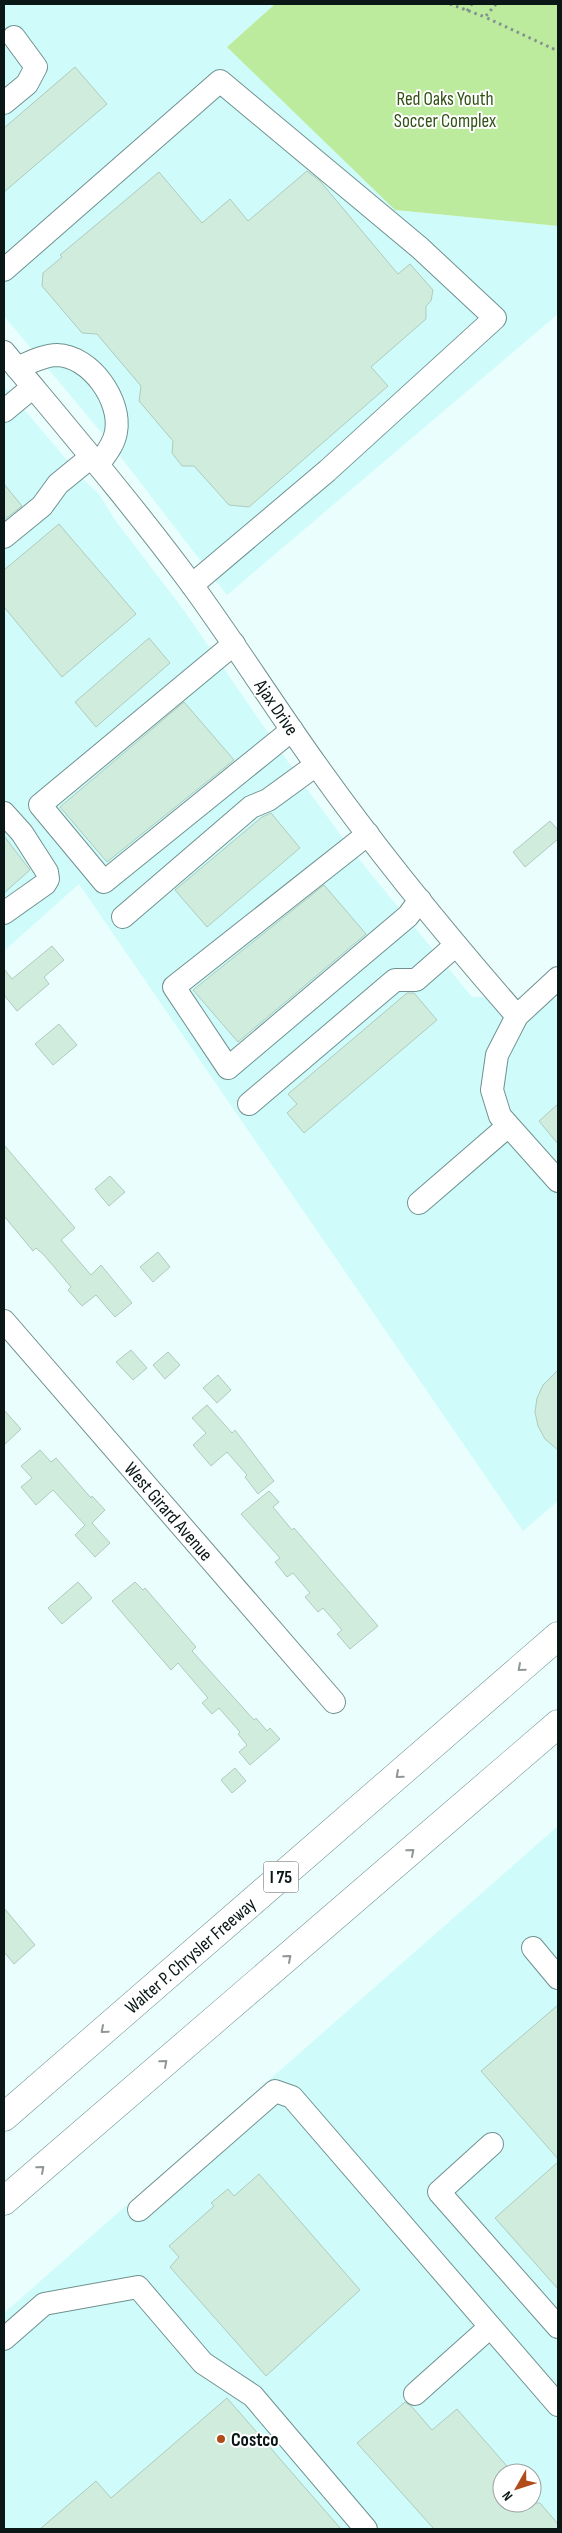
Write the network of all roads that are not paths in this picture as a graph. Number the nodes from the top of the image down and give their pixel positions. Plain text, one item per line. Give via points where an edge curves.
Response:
1 (14, 37) dead end
2 (4, 102) edge
3 (4, 270) edge
4 (10, 360) edge
5 (33, 387) junction
6 (4, 411) edge
7 (94, 461) junction
8 (4, 537) edge
9 (192, 585) junction
10 (234, 644) junction
11 (292, 730) junction
12 (316, 765) junction
13 (4, 813) edge
14 (368, 834) junction
15 (420, 900) junction
16 (4, 913) edge
17 (123, 917) dead end
18 (456, 945) junction
19 (558, 978) edge
20 (534, 1001) junction
21 (558, 1004) edge
22 (517, 1016) junction
23 (250, 1104) dead end
24 (508, 1126) junction
25 (558, 1181) edge
26 (419, 1203) dead end
27 (4, 1321) edge
28 (558, 1636) edge
29 (334, 1702) dead end
30 (558, 1724) edge
31 (533, 1948) dead end
32 (558, 1978) edge
33 (4, 2117) edge
34 (492, 2144) dead end
35 (4, 2201) edge
36 (139, 2210) dead end
37 (490, 2327) junction
38 (558, 2327) edge
39 (4, 2338) edge
40 (414, 2394) dead end
41 (558, 2405) edge
42 (366, 2529) edge

1 - 2 street via 36,67 27,84
3 - 9 street via 220,80 420,248 495,318 327,471
4 - 5 street, Ajax Drive
4 - 7 street via 57,355 97,375 118,413 110,449
5 - 6 street
5 - 7 street, Ajax Drive
7 - 8 street via 58,484 42,506
7 - 9 street, Ajax Drive
9 - 10 street, Ajax Drive
10 - 11 street, Ajax Drive
10 - 11 street via 40,805 104,882
11 - 12 street, Ajax Drive
12 - 14 street, Ajax Drive
12 - 17 street via 268,800 252,807
13 - 16 street via 22,833 48,878 45,884
14 - 15 street, Ajax Drive
14 - 15 street via 174,987 228,1068 408,916
15 - 18 street, Ajax Drive
18 - 22 street, Ajax Drive
18 - 23 street via 416,980 395,980
19 - 20 street
20 - 21 street
20 - 22 street
22 - 24 street via 496,1055 492,1090 500,1116
24 - 25 street
24 - 26 street
27 - 29 street, West Girard Avenue
28 -> 33 highway, Walter P. Chrysler Freeway / I 75
35 -> 30 highway
31 - 32 street
34 - 38 street via 439,2192
36 - 37 street via 275,2090 292,2097
37 - 40 street
37 - 41 street
39 - 42 street via 44,2304 138,2287 203,2363 253,2396

